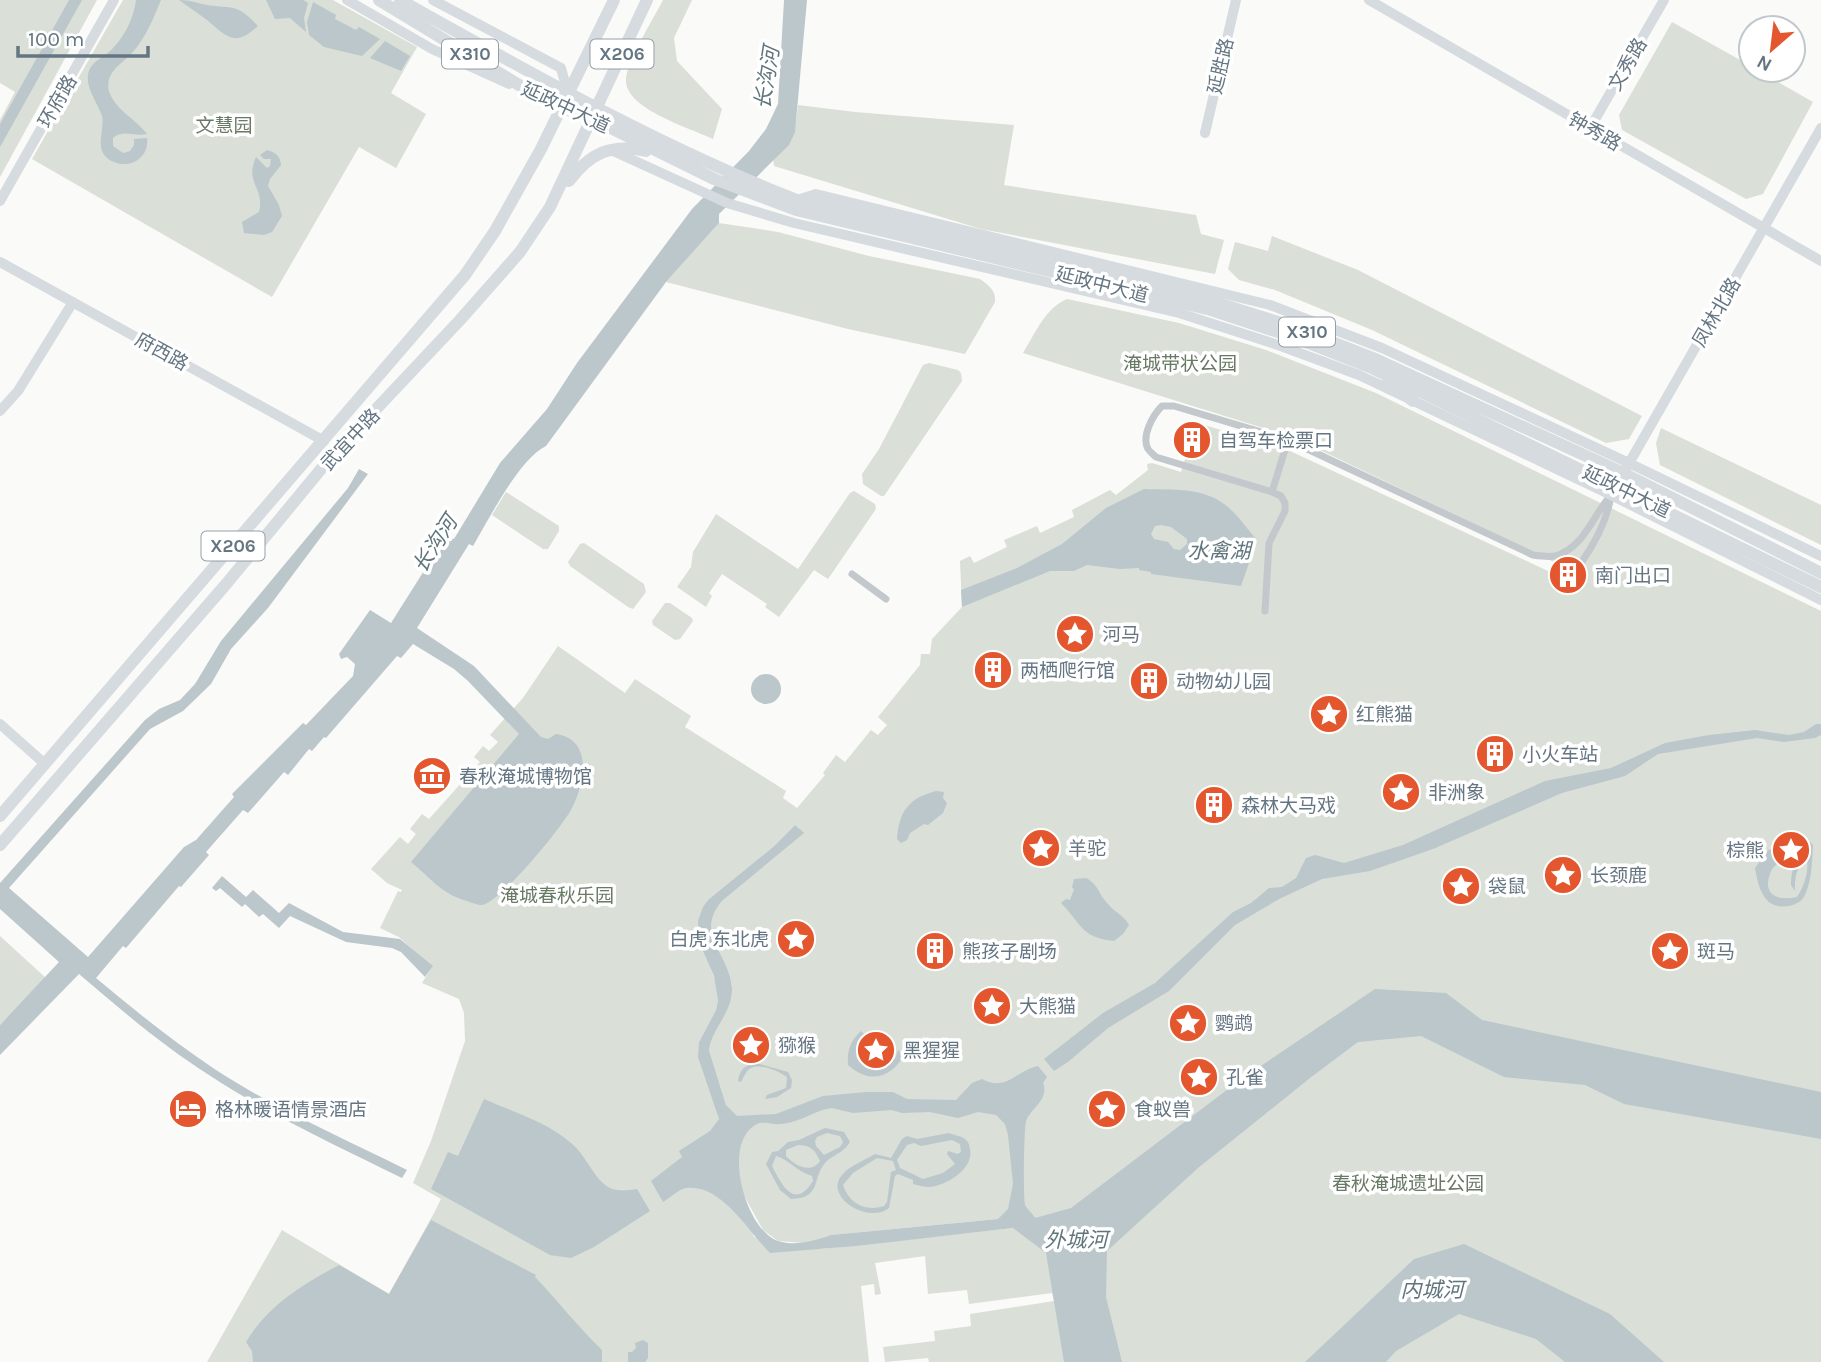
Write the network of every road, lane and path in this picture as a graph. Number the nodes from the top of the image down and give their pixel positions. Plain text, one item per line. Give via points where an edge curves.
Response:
1 (114, 0) edge
2 (347, 0) edge
3 (379, 0) edge
4 (400, 0) edge
5 (433, 0) edge
6 (614, 0) edge
7 (647, 0) edge
8 (1236, 0) edge
9 (1369, 0) edge
10 (1664, 0) edge
11 (568, 94) junction
12 (541, 99) junction
13 (597, 107) junction
14 (562, 108) junction
15 (591, 120) junction
16 (1590, 128) junction
17 (1821, 128) edge
18 (1205, 133) dead end
19 (611, 150) junction
20 (661, 154) junction
21 (716, 174) junction
22 (0, 201) edge
23 (796, 205) junction
24 (550, 207) junction
25 (1764, 229) junction
26 (1821, 261) edge
27 (0, 262) edge
28 (73, 302) junction
29 (1368, 367) junction
30 (1413, 401) junction
31 (0, 411) edge
32 (1288, 440) junction
33 (324, 441) junction
34 (1626, 468) junction
35 (1614, 491) junction
36 (1272, 492) junction
37 (1821, 556) edge
38 (1821, 573) edge
39 (852, 574) dead end
40 (1564, 586) dead end
41 (1821, 587) edge
42 (886, 599) dead end
43 (1821, 600) edge
44 (1265, 611) dead end
45 (0, 724) edge
46 (45, 764) junction
47 (0, 816) edge
48 (0, 845) edge

1 - 22 street, 环府路
2 - 12 street via 432,49
3 - 12 main road, 延政中大道 / X310
4 - 11 main road, 延政中大道 / X310
5 - 11 street via 561,68
6 - 11 main road, 武宜中路 / X206
7 - 13 main road, 武宜中路 / X206
8 - 18 street, 延胜路
9 - 16 street, 钟秀路
10 - 16 street, 文秀路
11 - 13 main road, 延政中大道 / X310
11 - 14 main road, 武宜中路 / X206
12 - 14 main road, 延政中大道 / X310
13 - 15 main road, 武宜中路 / X206
13 - 21 main road, 延政中大道 / X310
14 - 15 main road, 延政中大道 / X310
14 - 33 main road, 武宜中路 / X206 via 495,231 465,275
15 - 20 main road, 延政中大道 / X310
15 - 24 main road, 武宜中路 / X206
16 - 25 street, 钟秀路
17 - 25 street, 凤林北路
19 - 20 main road via 631,147
19 - 24 main road via 591,157 576,171
19 - 30 street via 727,203 794,223 1179,313 1278,345
20 - 21 main road, 延政中大道 / X310
21 - 23 main road, 延政中大道
23 - 29 main road, 延政中大道 / X310 via 1211,310
23 - 34 main road, 延政中大道 / X310 via 1211,301 1294,327
24 - 48 main road, 武宜中路 / X206 via 520,252 331,457
25 - 26 street, 钟秀路
25 - 34 street, 凤林北路
27 - 28 street, 府西路
28 - 31 street via 18,391
28 - 33 street, 府西路
29 - 30 main road
29 - 35 main road, 延政中大道 / X310
30 - 35 street
32 - 35 street via 1533,555 1555,556 1574,545
32 - 36 street
32 - 36 street via 1174,406 1161,406 1153,416 1146,439 1156,457
33 - 46 main road, 武宜中路 / X206
34 - 35 street, 凤林北路
34 - 37 street
34 - 38 main road, 延政中大道 / X310
35 - 40 street via 1608,515
35 - 41 main road, 延政中大道 / X310
35 - 43 street
36 - 44 street via 1281,496 1285,511 1269,543
39 - 42 street
45 - 46 street
46 - 47 main road, 武宜中路 / X206

